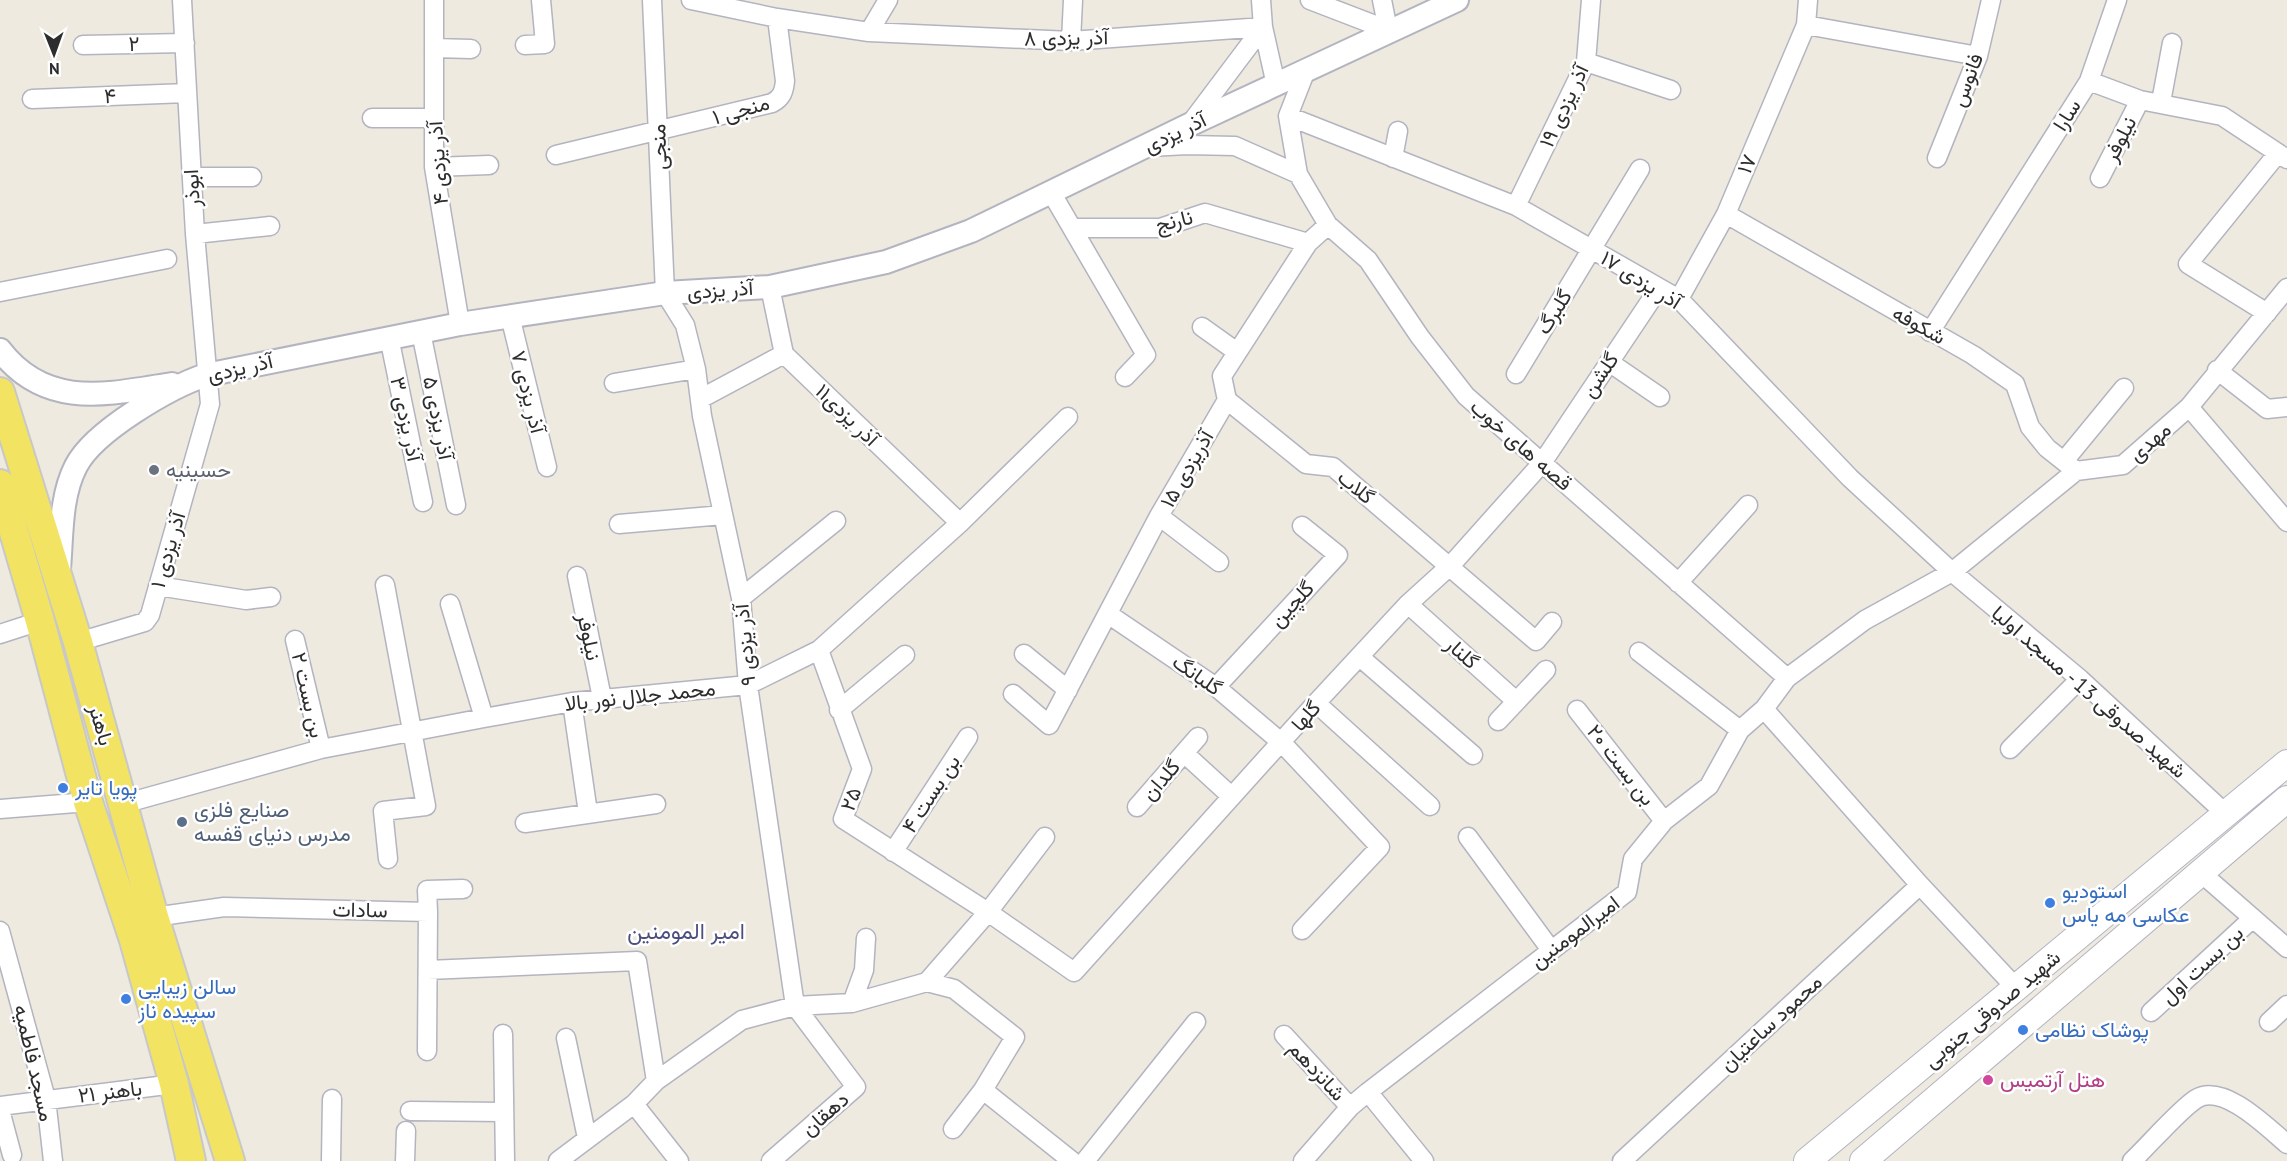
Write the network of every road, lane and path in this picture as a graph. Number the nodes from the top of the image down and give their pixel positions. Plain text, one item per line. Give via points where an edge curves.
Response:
1 (182, 0) edge
2 (434, 0) edge
3 (541, 0) edge
4 (652, 0) edge
5 (691, 0) edge
6 (888, 0) edge
7 (1073, 0) edge
8 (1261, 0) edge
9 (1310, 0) edge
10 (1382, 0) edge
11 (1457, 0) edge
12 (1591, 0) edge
13 (1808, 0) edge
14 (1991, 0) edge
15 (2117, 0) edge
16 (777, 18) junction
17 (1806, 25) junction
18 (1263, 27) junction
19 (1388, 30) junction
20 (869, 32) junction
21 (1071, 41) junction
22 (185, 43) junction
23 (2172, 43) dead end
24 (82, 45) dead end
25 (525, 45) dead end
26 (434, 48) junction
27 (471, 49) dead end
28 (1978, 56) junction
29 (1586, 62) junction
30 (1306, 70) junction
31 (2089, 81) junction
32 (1276, 85) junction
33 (1671, 90) dead end
34 (188, 93) junction
35 (32, 99) dead end
36 (2140, 100) junction
37 (2161, 102) junction
38 (1288, 116) junction
39 (372, 118) dead end
40 (434, 118) junction
41 (1190, 125) junction
42 (1398, 131) dead end
43 (658, 132) junction
44 (1144, 148) junction
45 (556, 155) dead end
46 (2283, 156) edge
47 (1394, 158) junction
48 (1937, 158) dead end
49 (489, 165) dead end
50 (434, 166) junction
51 (1640, 169) dead end
52 (1298, 174) junction
53 (192, 177) junction
54 (252, 177) dead end
55 (2100, 178) dead end
56 (1051, 192) junction
57 (1516, 206) junction
58 (1726, 214) junction
59 (1328, 225) junction
60 (270, 226) dead end
61 (1072, 228) junction
62 (195, 234) junction
63 (1308, 243) junction
64 (1593, 250) junction
65 (167, 260) dead end
66 (770, 287) junction
67 (1659, 288) junction
68 (2287, 288) edge
69 (0, 292) edge
70 (665, 293) junction
71 (1678, 299) junction
72 (2267, 313) junction
73 (510, 316) junction
74 (460, 324) junction
75 (1202, 327) dead end
76 (421, 332) junction
77 (1930, 332) junction
78 (389, 337) junction
79 (0, 350) edge
80 (1238, 352) junction
81 (784, 354) junction
82 (1610, 362) junction
83 (696, 369) junction
84 (2217, 370) junction
85 (206, 375) junction
86 (1516, 375) dead end
87 (1125, 376) dead end
88 (183, 383) junction
89 (614, 383) dead end
90 (2124, 388) dead end
91 (0, 392) edge
92 (1660, 397) dead end
93 (700, 399) junction
94 (1227, 400) junction
95 (2287, 407) edge
96 (2189, 408) junction
97 (1068, 417) dead end
98 (1542, 463) junction
99 (2070, 466) junction
100 (547, 467) dead end
101 (0, 487) edge
102 (423, 502) dead end
103 (456, 505) dead end
104 (1748, 505) dead end
105 (723, 515) junction
106 (1159, 516) junction
107 (836, 521) dead end
108 (2287, 522) edge
109 (960, 523) junction
110 (620, 524) dead end
111 (1302, 526) dead end
112 (1219, 562) dead end
113 (1451, 566) junction
114 (1952, 572) junction
115 (577, 576) dead end
116 (58, 579) junction
117 (1678, 583) junction
118 (158, 585) junction
119 (385, 585) dead end
120 (271, 597) dead end
121 (741, 598) junction
122 (450, 604) dead end
123 (1408, 604) junction
124 (1108, 614) junction
125 (40, 621) junction
126 (1552, 622) dead end
127 (0, 634) edge
128 (295, 640) dead end
129 (78, 642) junction
130 (819, 650) junction
131 (1639, 652) dead end
132 (1024, 654) dead end
133 (904, 655) dead end
134 (1361, 658) junction
135 (1546, 670) dead end
136 (1787, 678) junction
137 (2080, 680) junction
138 (748, 685) junction
139 (1216, 687) junction
140 (1068, 690) junction
141 (1013, 694) dead end
142 (602, 699) junction
143 (1516, 701) junction
144 (572, 702) junction
145 (1316, 703) junction
146 (1764, 709) junction
147 (839, 710) junction
148 (1577, 710) dead end
149 (484, 718) junction
150 (1498, 721) dead end
151 (1740, 730) junction
152 (411, 732) junction
153 (968, 737) dead end
154 (1198, 737) dead end
155 (1282, 743) junction
156 (321, 749) junction
157 (2010, 749) dead end
158 (1184, 753) junction
159 (1473, 755) dead end
160 (2287, 763) edge
161 (1231, 796) junction
162 (2287, 799) edge
163 (88, 801) junction
164 (123, 804) junction
165 (656, 804) dead end
166 (1430, 806) dead end
167 (1137, 807) dead end
168 (0, 809) edge
169 (588, 813) junction
170 (2226, 814) junction
171 (1664, 820) junction
172 (525, 823) dead end
173 (1045, 837) dead end
174 (1468, 837) dead end
175 (893, 852) junction
176 (388, 859) dead end
177 (2200, 872) junction
178 (1920, 885) junction
179 (463, 888) dead end
180 (428, 912) junction
181 (988, 912) junction
182 (154, 917) junction
183 (2253, 918) junction
184 (2099, 920) junction
185 (1302, 930) dead end
186 (0, 931) edge
187 (866, 938) dead end
188 (2116, 942) junction
189 (2287, 948) edge
190 (1551, 950) junction
191 (428, 970) junction
192 (1074, 972) joint
193 (927, 981) junction
194 (2017, 989) junction
195 (852, 1003) junction
196 (2287, 1005) edge
197 (795, 1006) junction
198 (2151, 1012) dead end
199 (1196, 1022) dead end
200 (2269, 1022) dead end
201 (503, 1034) dead end
202 (1284, 1035) dead end
203 (566, 1038) dead end
204 (427, 1051) dead end
205 (656, 1081) junction
206 (174, 1084) junction
207 (982, 1090) junction
208 (1368, 1092) junction
209 (332, 1098) dead end
210 (46, 1099) junction
211 (634, 1104) junction
212 (1350, 1107) junction
213 (0, 1108) edge
214 (410, 1111) dead end
215 (503, 1112) junction
216 (953, 1129) dead end
217 (406, 1131) dead end
218 (587, 1138) junction
219 (2287, 1144) edge
220 (12, 1155) dead end
221 (53, 1161) edge
222 (191, 1161) edge
223 (230, 1161) edge
224 (331, 1161) edge
225 (405, 1161) edge
226 (505, 1161) edge
227 (558, 1161) edge
228 (679, 1161) edge
229 (771, 1161) edge
230 (1072, 1161) edge
231 (1085, 1161) edge
232 (1304, 1161) edge
233 (1424, 1161) edge
234 (1622, 1161) edge
235 (1807, 1161) edge
236 (1863, 1161) edge
237 (2132, 1161) edge

1 - 22 street, ابوذر
2 - 26 street, ۴ آذر یزدی
3 - 25 street via 545,44
4 - 43 street, منجی
5 - 16 street, ۸ آذر یزدی
6 - 20 street
7 - 21 street
8 - 18 street
9 - 19 street
10 - 19 street
11 - 19 street, آذر یزدی
12 - 29 street, آذر یزدی ۱۹
13 - 17 street, ۱۷
14 - 28 street, فانوس
15 - 31 street
16 - 20 street, ۸ آذر یزدی
16 - 43 street, منجی ۱ via 785,81 779,99
17 - 28 street
17 - 58 street, ۱۷
18 - 21 street, ۸ آذر یزدی
18 - 32 street
18 - 41 street
19 - 30 street, آذر یزدی
20 - 21 street, ۸ آذر یزدی
22 - 24 street, ۲
22 - 34 street, ابوذر
23 - 37 street
26 - 27 street
26 - 40 street, ۴ آذر یزدی
28 - 48 street, فانوس
29 - 33 street
29 - 57 street, آذر یزدی ۱۹
30 - 32 street, آذر یزدی
30 - 38 street
31 - 36 street, سارا
31 - 77 street, سارا
32 - 41 street, آذر یزدی
34 - 35 street, ۴
34 - 53 street, ابوذر
36 - 37 street, سارا
36 - 55 street, نیلوفر
37 - 46 street, سارا via 2222,116
38 - 47 street, آذر یزدی ۱۷
38 - 52 street, قصه های خوب
39 - 40 street
40 - 50 street, ۴ آذر یزدی
41 - 44 street, آذر یزدی
42 - 47 street
43 - 45 street
43 - 70 street, منجی
44 - 52 street via 1235,146
44 - 56 street, آذر یزدی
46 - 72 street via 2188,264
47 - 57 street, آذر یزدی ۱۷
49 - 50 street
50 - 74 street, ۴ آذر یزدی
51 - 64 street, گلبرگ
52 - 59 street, قصه های خوب
53 - 54 street
53 - 62 street, ابوذر
56 - 61 street
56 - 66 street, آذر یزدی via 971,231 886,262
57 - 64 street, آذر یزدی ۱۷
58 - 71 street, ۱۷
58 - 77 street, شکوفه
59 - 63 street
59 - 98 street, قصه های خوب via 1368,260 1466,396
60 - 62 street
61 - 63 street, نارنج via 1160,228 1205,213
61 - 87 street via 1146,355
62 - 85 street, ابوذر
63 - 80 street
64 - 67 street, آذر یزدی ۱۷
64 - 86 street, گلبرگ
65 - 69 street
66 - 70 street, آذر یزدی
66 - 81 street
67 - 71 street, آذر یزدی ۱۷
67 - 82 street, گلشن
68 - 72 street, مهدی
70 - 73 street, آذر یزدی
70 - 83 street, آذر یزدی ۹ via 685,325
71 - 114 street, آذر یزدی ۱۷ via 1850,478
72 - 84 street, مهدی
73 - 74 street, آذر یزدی
73 - 100 street, آذر یزدی ۷
74 - 76 street, آذر یزدی
75 - 80 street
76 - 78 street, آذر یزدی
76 - 103 street, آذر یزدی ۵
77 - 99 street, شکوفه via 1973,355 2014,384 2030,427 2047,448
78 - 85 street, آذر یزدی
78 - 102 street, آذر یزدی ۳
79 - 88 street via 31,381 73,394 99,396
80 - 94 street via 1222,376
81 - 93 street
81 - 109 street, آذر یزدی۱۱
82 - 92 street
82 - 98 street, گلشن
83 - 89 street
83 - 93 street, آذر یزدی ۹
84 - 95 street via 2267,409
84 - 96 street, مهدی
85 - 88 street, آذر یزدی
85 - 118 street, آذر یزدی ۱ via 210,404
88 - 116 street, آذر یزدی via 105,432 77,465 64,501
90 - 99 street
91 - 116 main road, باهنر
93 - 105 street, آذر یزدی ۹
94 - 106 street, ۱۵ آذریزدی
94 - 113 street, گلاب via 1306,464 1333,467
96 - 99 street, مهدی via 2123,465
96 - 108 street
97 - 109 street, محمد جلال نور بالا
98 - 113 street, گلها
98 - 117 street, قصه های خوب
99 - 114 street
101 - 125 main road, باهنر
104 - 117 street
105 - 110 street
105 - 121 street, آذر یزدی ۹
106 - 112 street
106 - 124 street, ۱۵ آذریزدی
107 - 121 street
109 - 130 street, محمد جلال نور بالا
111 - 139 street, گلچین via 1338,555
113 - 123 street, گلها
113 - 126 street, گلاب via 1536,641
114 - 136 street, امیرالمومنین via 1865,620
114 - 137 street, شهید صدوقی 13 - مسجد اولیا
115 - 142 street, نیلوفر
116 - 129 main road, باهنر
117 - 136 street, قصه های خوب
118 - 120 street via 246,600
118 - 129 street, آذر یزدی ۱ via 145,622
119 - 152 street
121 - 138 street, آذر یزدی ۹
122 - 149 street
123 - 134 street, گلها
123 - 143 street, گلنار
124 - 139 street, گلبانگ
124 - 140 street, ۱۵ آذریزدی
125 - 127 street
125 - 163 main road, باهنر
128 - 156 street, بن بست ۲
129 - 164 main road, باهنر
130 - 138 street, محمد جلال نور بالا
130 - 147 street, ۲۵
131 - 151 street
132 - 140 street
133 - 147 street
134 - 145 street, گلها
134 - 159 street
135 - 143 street
136 - 146 street, امیرالمومنین
137 - 157 street
137 - 170 street, شهید صدوقی 13 - مسجد اولیا
138 - 142 street, محمد جلال نور بالا
138 - 197 street, آذر یزدی ۹
139 - 155 street, گلبانگ
140 - 141 street, ۱۵ آذریزدی via 1049,725
142 - 144 street, محمد جلال نور بالا
143 - 150 street
144 - 149 street, محمد جلال نور بالا
144 - 169 street
145 - 155 street, گلها
145 - 166 street
146 - 151 street, امیرالمومنین
146 - 178 street
147 - 175 street, ۲۵ via 862,769 843,819
148 - 171 street, بن بست ۲۰
149 - 152 street, محمد جلال نور بالا
151 - 171 street, امیرالمومنین via 1709,786
152 - 156 street, محمد جلال نور بالا
152 - 176 street via 426,806 383,811
153 - 175 street, بن بست ۴
154 - 158 street, گلدان
155 - 161 street, گلها
155 - 185 street, گلبانگ via 1380,847
156 - 164 street, محمد جلال نور بالا
158 - 161 street, گلدان
158 - 167 street, گلدان
160 - 170 main road, شهید صدوقی جنوبی
161 - 192 street, گلها
162 - 177 main road, شهید صدوقی جنوبی
163 - 168 street
163 - 206 main road, باهنر via 134,939
164 - 182 main road, باهنر
165 - 169 street
169 - 172 street
170 - 184 main road, شهید صدوقی جنوبی
171 - 190 street, امیرالمومنین via 1633,859 1627,892
173 - 181 street
174 - 190 street
175 - 181 street, ۲۵
177 - 183 street
177 - 188 main road, شهید صدوقی جنوبی
178 - 194 street
178 - 234 street, محمود ساعتیان
179 - 180 street via 427,890
180 - 182 street, سادات via 224,907
180 - 191 street
181 - 192 street, ۲۵
181 - 193 street
182 - 223 main road, باهنر
183 - 189 street
183 - 198 street, بن بست اول
184 - 188 main road
184 - 194 main road, شهید صدوقی جنوبی
186 - 210 street, مسجد فاطمیه
187 - 195 street via 864,970
188 - 236 main road, شهید صدوقی جنوبی
190 - 208 street, امیرالمومنین
191 - 204 street
191 - 205 street via 637,961
193 - 195 street
193 - 207 street via 954,989 1015,1037
194 - 235 main road, شهید صدوقی جنوبی
195 - 197 street
196 - 200 street
197 - 205 street via 742,1020
197 - 229 street, دهقان via 856,1087
199 - 231 street
201 - 215 street
202 - 212 street, شانزدهم
203 - 218 street
205 - 211 street
206 - 210 street, باهنر ۲۱
206 - 222 main road, باهنر
207 - 216 street
207 - 230 street
208 - 212 street, امیرالمومنین
208 - 233 street
209 - 224 street
210 - 213 street, باهنر ۲۱
210 - 221 street, مسجد فاطمیه
211 - 218 street
211 - 228 street
212 - 232 street, امیرالمومنین
213 - 220 street
214 - 215 street
215 - 226 street
217 - 225 street
218 - 227 street
219 - 237 street via 2221,1095 2197,1098

